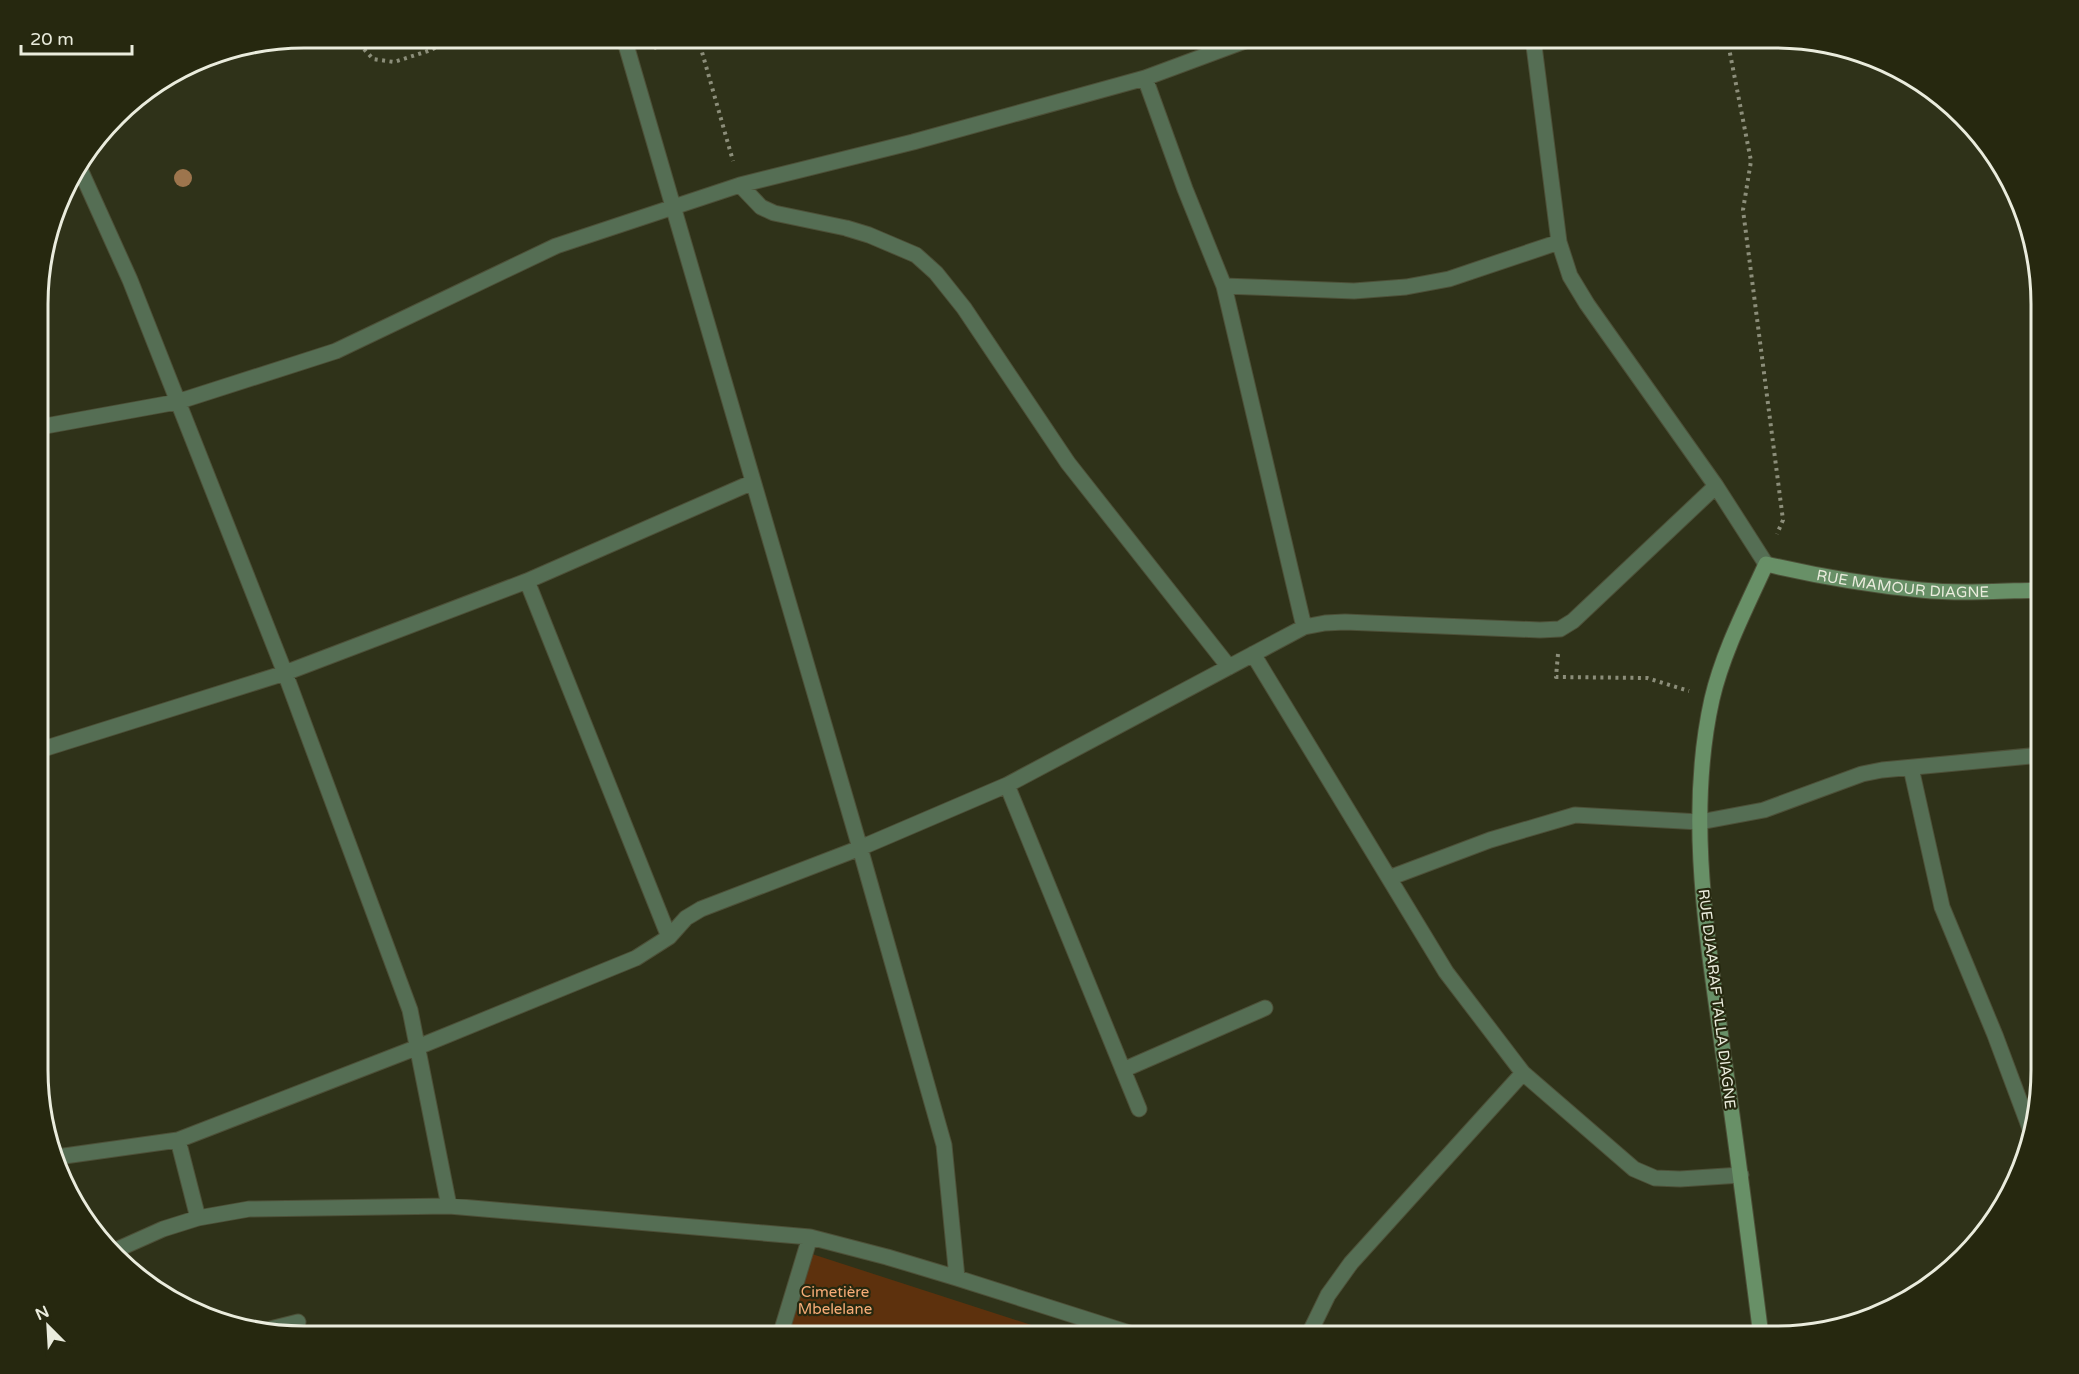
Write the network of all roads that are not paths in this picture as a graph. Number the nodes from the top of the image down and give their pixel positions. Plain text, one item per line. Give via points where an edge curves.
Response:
1 (627, 48) edge
2 (1226, 48) edge
3 (1534, 48) edge
4 (1145, 78) junction
5 (83, 175) edge
6 (740, 185) junction
7 (674, 207) junction
8 (1559, 242) junction
9 (1224, 286) junction
10 (177, 402) junction
11 (48, 425) edge
12 (753, 482) junction
13 (1716, 486) junction
14 (1766, 564) junction
15 (527, 580) junction
16 (2031, 590) edge
17 (1304, 627) junction
18 (1253, 654) junction
19 (1229, 667) junction
20 (285, 673) junction
21 (48, 747) edge
22 (2031, 756) edge
23 (1911, 768) junction
24 (1007, 785) junction
25 (1700, 822) junction
26 (860, 848) junction
27 (1389, 878) junction
28 (669, 937) junction
29 (1265, 1008) dead end
30 (418, 1047) junction
31 (1123, 1070) junction
32 (1523, 1072) junction
33 (1139, 1109) dead end
34 (2026, 1119) edge
35 (178, 1140) junction
36 (63, 1156) edge
37 (1741, 1175) junction
38 (449, 1206) junction
39 (198, 1218) junction
40 (810, 1238) junction
41 (120, 1248) edge
42 (957, 1278) junction
43 (298, 1322) dead end
44 (286, 1325) edge
45 (783, 1326) edge
46 (1108, 1326) edge
47 (1313, 1326) edge
48 (1760, 1326) edge

1 - 7 street
2 - 4 street
3 - 8 street
4 - 6 street
4 - 9 street
5 - 10 street via 130,280
6 - 7 street
6 - 19 street via 761,207 774,213 869,235 915,255 936,273 964,308 1068,463
7 - 10 street via 556,246 336,351
7 - 12 street
8 - 9 street via 1449,279 1406,287 1354,291
8 - 13 street via 1570,276 1587,304
9 - 17 street
10 - 11 street
10 - 20 street
12 - 15 street
12 - 26 street
13 - 14 street
13 - 17 street via 1560,629 1345,622
14 - 16 street, RUE MAMOUR DIAGNE via 1822,577 1922,590
14 - 25 street, RUE DJAARAF TALLA DIAGNE via 1736,627 1712,698 1701,764
15 - 20 street
15 - 28 street
17 - 18 street
18 - 19 street
18 - 27 street
19 - 24 street
20 - 21 street
20 - 30 street via 410,1010
22 - 23 street
23 - 25 street via 1862,774 1764,810
23 - 34 street via 1942,907
24 - 26 street
24 - 31 street
25 - 27 street via 1575,815 1490,840
25 - 37 street, RUE DJAARAF TALLA DIAGNE via 1703,906
26 - 28 street via 701,909 686,918
26 - 42 street via 944,1145
27 - 32 street via 1446,972
28 - 30 street via 636,958
29 - 31 street
30 - 35 street
30 - 38 street
31 - 33 street
32 - 37 street via 1635,1169 1655,1178
32 - 47 street via 1351,1263 1328,1295
35 - 36 street
35 - 39 street
37 - 48 street, RUE DJAARAF TALLA DIAGNE
38 - 39 street via 249,1209
38 - 40 street
39 - 41 street via 163,1228
40 - 42 street
40 - 45 street
42 - 46 street
43 - 44 street

